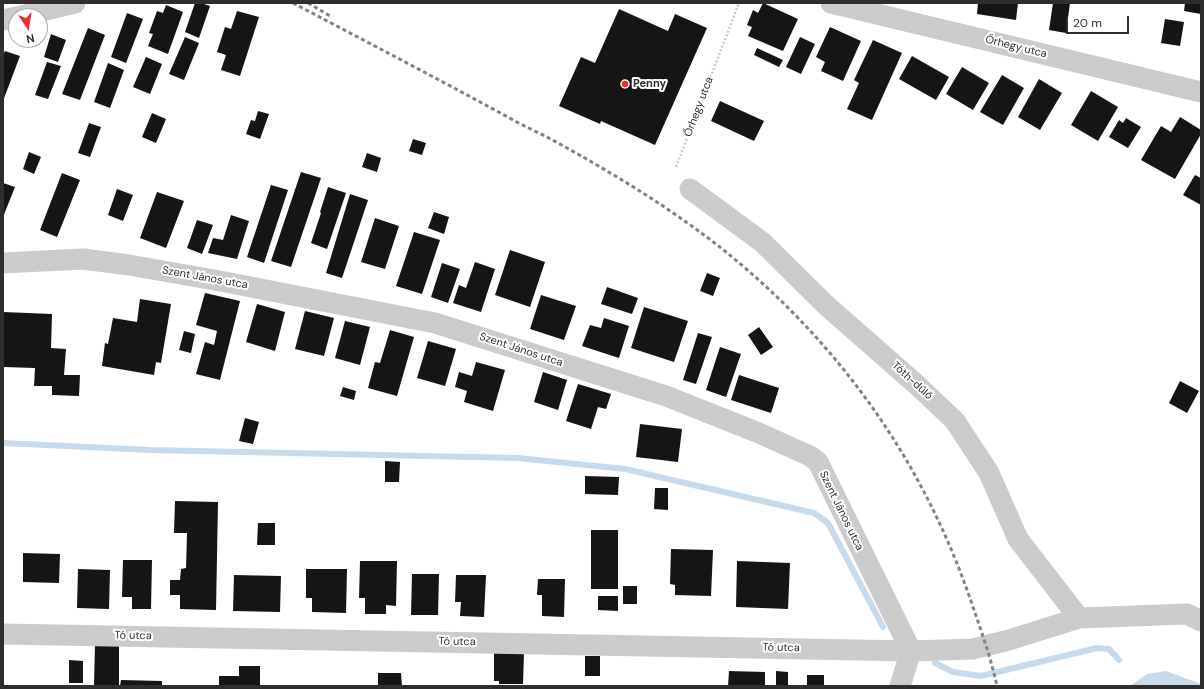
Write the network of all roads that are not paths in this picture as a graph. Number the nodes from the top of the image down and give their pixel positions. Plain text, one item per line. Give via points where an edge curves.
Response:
1 (75, 3) edge
2 (832, 3) edge
3 (48, 10) edge
4 (1201, 92) edge
5 (690, 189) dead end
6 (3, 263) edge
7 (1079, 618) junction
8 (1201, 621) edge
9 (3, 634) edge
10 (911, 651) junction
11 (900, 686) edge

1 - 3 street
2 - 4 street, Őrhegy utca
5 - 7 street, Tóth-dűlő via 762,242 827,306 955,421 989,473 1018,539
6 - 10 street, Szent János utca via 83,259 130,265 435,323 666,396 759,433 818,462
7 - 8 street, Tó utca via 1187,614
7 - 10 street, Tó utca via 973,649
9 - 10 street, Tó utca
10 - 11 street

